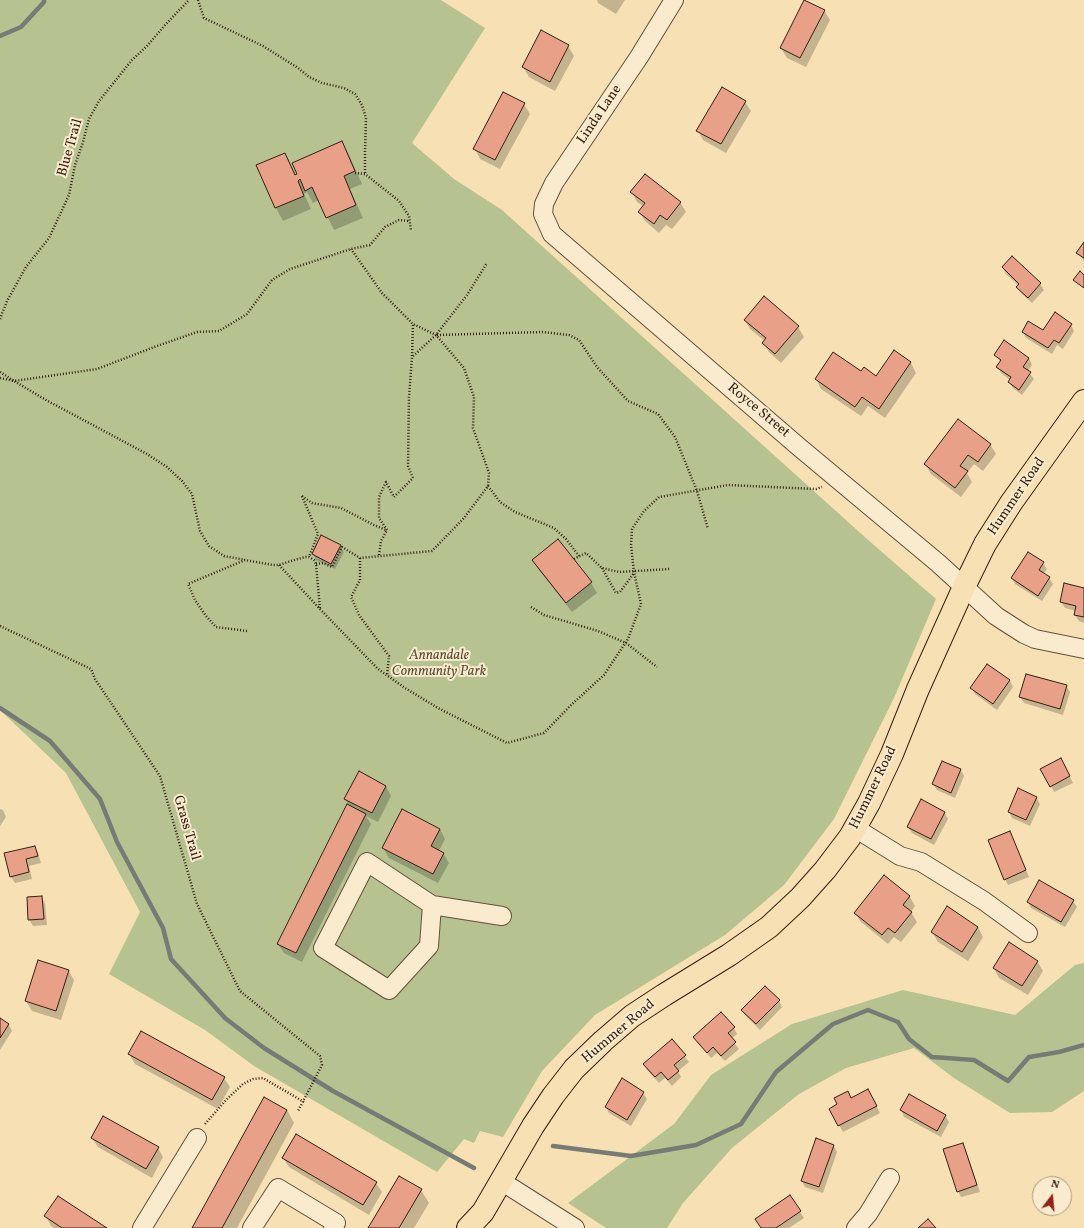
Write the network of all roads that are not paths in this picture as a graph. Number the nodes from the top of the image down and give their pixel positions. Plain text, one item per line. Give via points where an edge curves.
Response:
1 (674, 0) edge
2 (552, 234) joint
3 (1084, 401) edge
4 (964, 587) junction
5 (1084, 649) edge
6 (855, 828) junction
7 (432, 905) junction
8 (502, 916) dead end
9 (1028, 933) dead end
10 (197, 1138) road end
11 (890, 1178) dead end
12 (501, 1181) junction
13 (142, 1228) edge
14 (252, 1228) edge
15 (334, 1228) edge
16 (468, 1228) edge
17 (575, 1228) edge
18 (856, 1228) edge

1 - 2 street, Linda Lane via 554,184 544,204 544,214
2 - 4 street, Royce Street
3 - 4 main road, Hummer Road via 1011,503 985,544
4 - 5 street, Royce Street via 996,616 1024,634 1035,639
4 - 6 main road, Hummer Road via 870,803
6 - 9 street via 900,856 921,862 984,900
6 - 12 main road, Hummer Road via 826,870 769,926 729,955 632,1016 574,1069 533,1126
7 - 7 street via 429,946 389,990 323,948 367,862
7 - 8 street
10 - 13 street
11 - 18 street via 868,1214
12 - 16 main road, Hummer Road via 482,1212
12 - 17 street
14 - 15 street via 278,1188 336,1223

